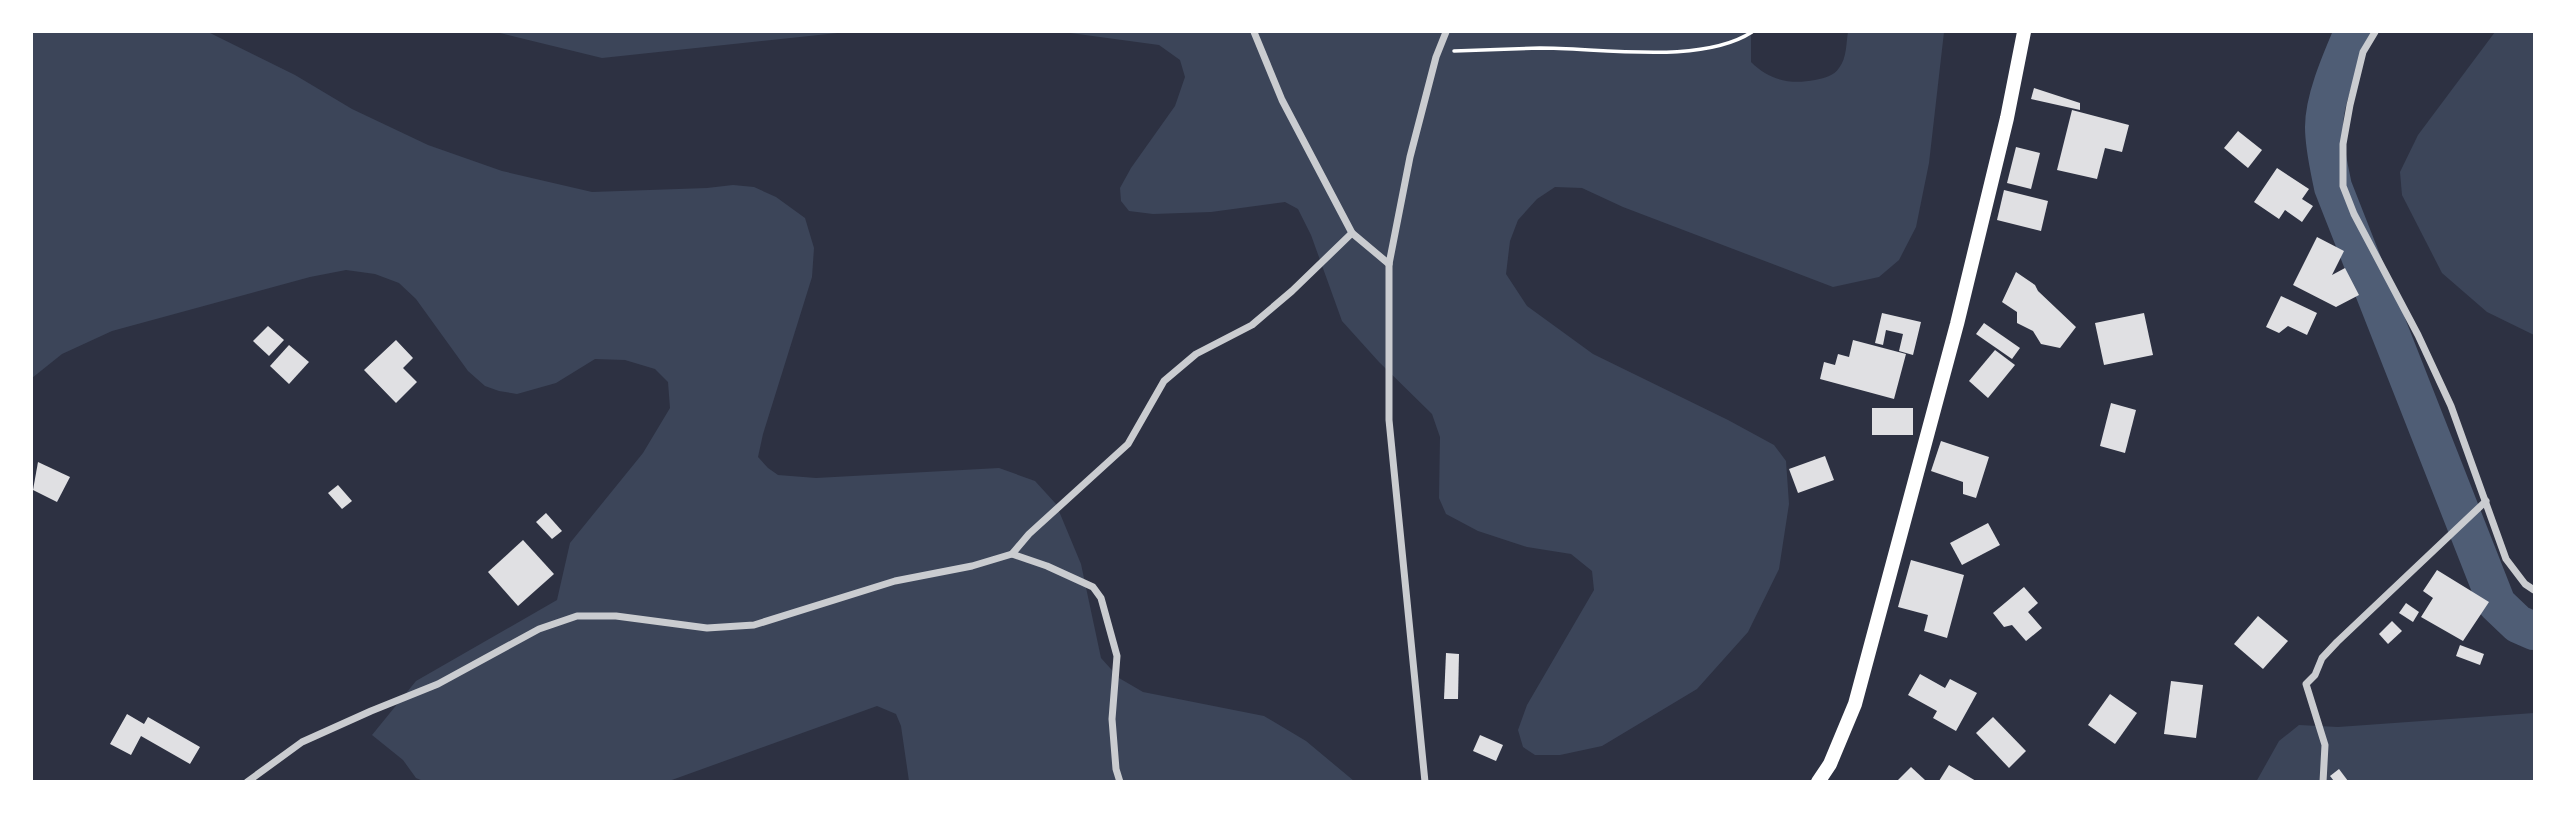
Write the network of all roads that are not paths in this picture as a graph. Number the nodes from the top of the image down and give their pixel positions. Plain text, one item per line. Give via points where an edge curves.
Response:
1 (1254, 32) edge
2 (1446, 32) edge
3 (2024, 32) edge
4 (2375, 32) edge
5 (1352, 233) junction
6 (1389, 264) junction
7 (2486, 501) junction
8 (1012, 554) junction
9 (2535, 590) edge
10 (247, 782) edge
11 (1120, 782) edge
12 (1425, 782) edge
13 (1818, 782) edge
14 (2323, 782) edge

1 - 5 street via 1282,100
2 - 6 street via 1410,157
3 - 13 main road via 1957,324 1855,704
4 - 7 street via 2363,51 2350,105 2343,144 2343,186 2451,406
5 - 6 street
5 - 8 street via 1252,325 1196,354 1164,381 1128,444
6 - 12 street via 1389,420
7 - 9 street via 2506,559
7 - 14 street via 2337,642 2306,684 2325,745
8 - 10 street via 895,581 754,625 708,628 616,616 577,616 539,629 438,684 302,742
8 - 11 street via 1093,587 1101,598 1117,656 1112,719

